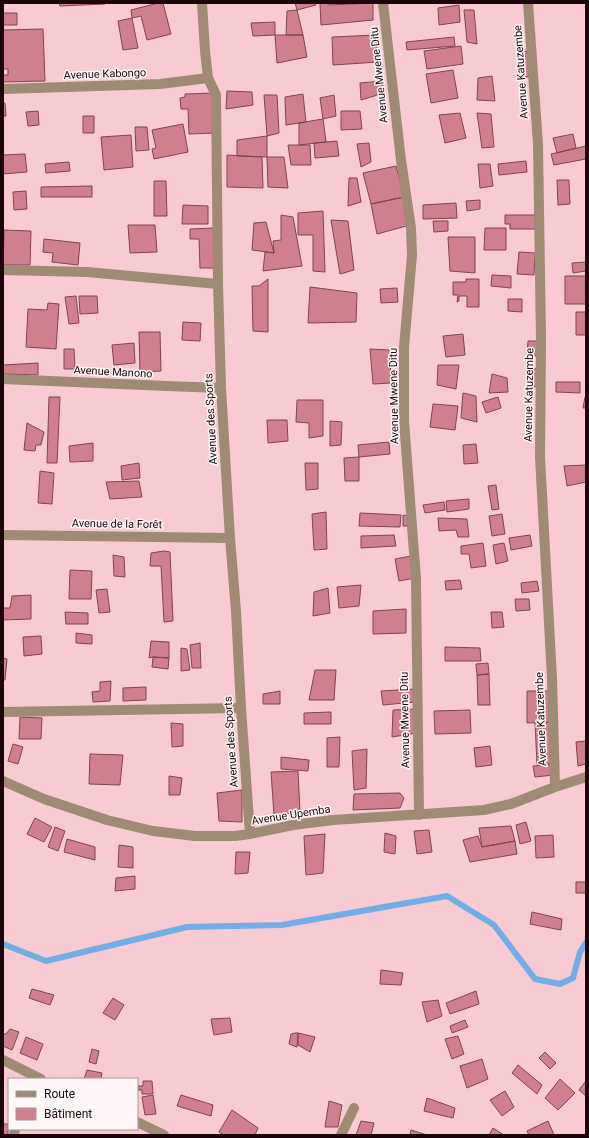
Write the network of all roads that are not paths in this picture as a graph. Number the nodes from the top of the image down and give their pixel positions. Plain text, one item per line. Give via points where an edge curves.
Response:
1 (202, 3) edge
2 (384, 3) edge
3 (528, 3) edge
4 (208, 78) junction
5 (3, 89) edge
6 (3, 270) edge
7 (218, 284) junction
8 (3, 379) edge
9 (221, 388) junction
10 (3, 535) edge
11 (230, 538) junction
12 (241, 708) junction
13 (3, 712) edge
14 (586, 777) edge
15 (3, 781) edge
16 (555, 787) junction
17 (419, 815) junction
18 (250, 834) junction
19 (3, 1060) edge
20 (25, 1075) edge
21 (38, 1078) edge
22 (354, 1108) dead end
23 (138, 1122) edge
24 (164, 1135) edge
25 (341, 1135) edge

1 - 4 street, Avenue des Sports
2 - 17 street, Avenue Mwene Ditu via 411,228 412,255 404,347 404,421 416,579
3 - 16 street, Avenue Katuzembe via 538,144 540,457
4 - 5 street, Avenue Kabongo via 160,84
4 - 7 street, Avenue des Sports via 216,96
6 - 7 street via 87,272
7 - 9 street, Avenue des Sports
8 - 9 street, Avenue Manono
9 - 11 street, Avenue des Sports
10 - 11 street, Avenue de la Forêt
11 - 12 street, Avenue des Sports
12 - 13 street
12 - 18 street, Avenue des Sports
14 - 16 street, Avenue Upemba
15 - 18 street, Avenue Upemba via 44,799 107,820 153,831 195,836
16 - 17 street, Avenue Upemba via 511,804 484,810
17 - 18 street, Avenue Upemba via 333,820
19 - 20 street
20 - 21 street
22 - 25 street
23 - 24 street

